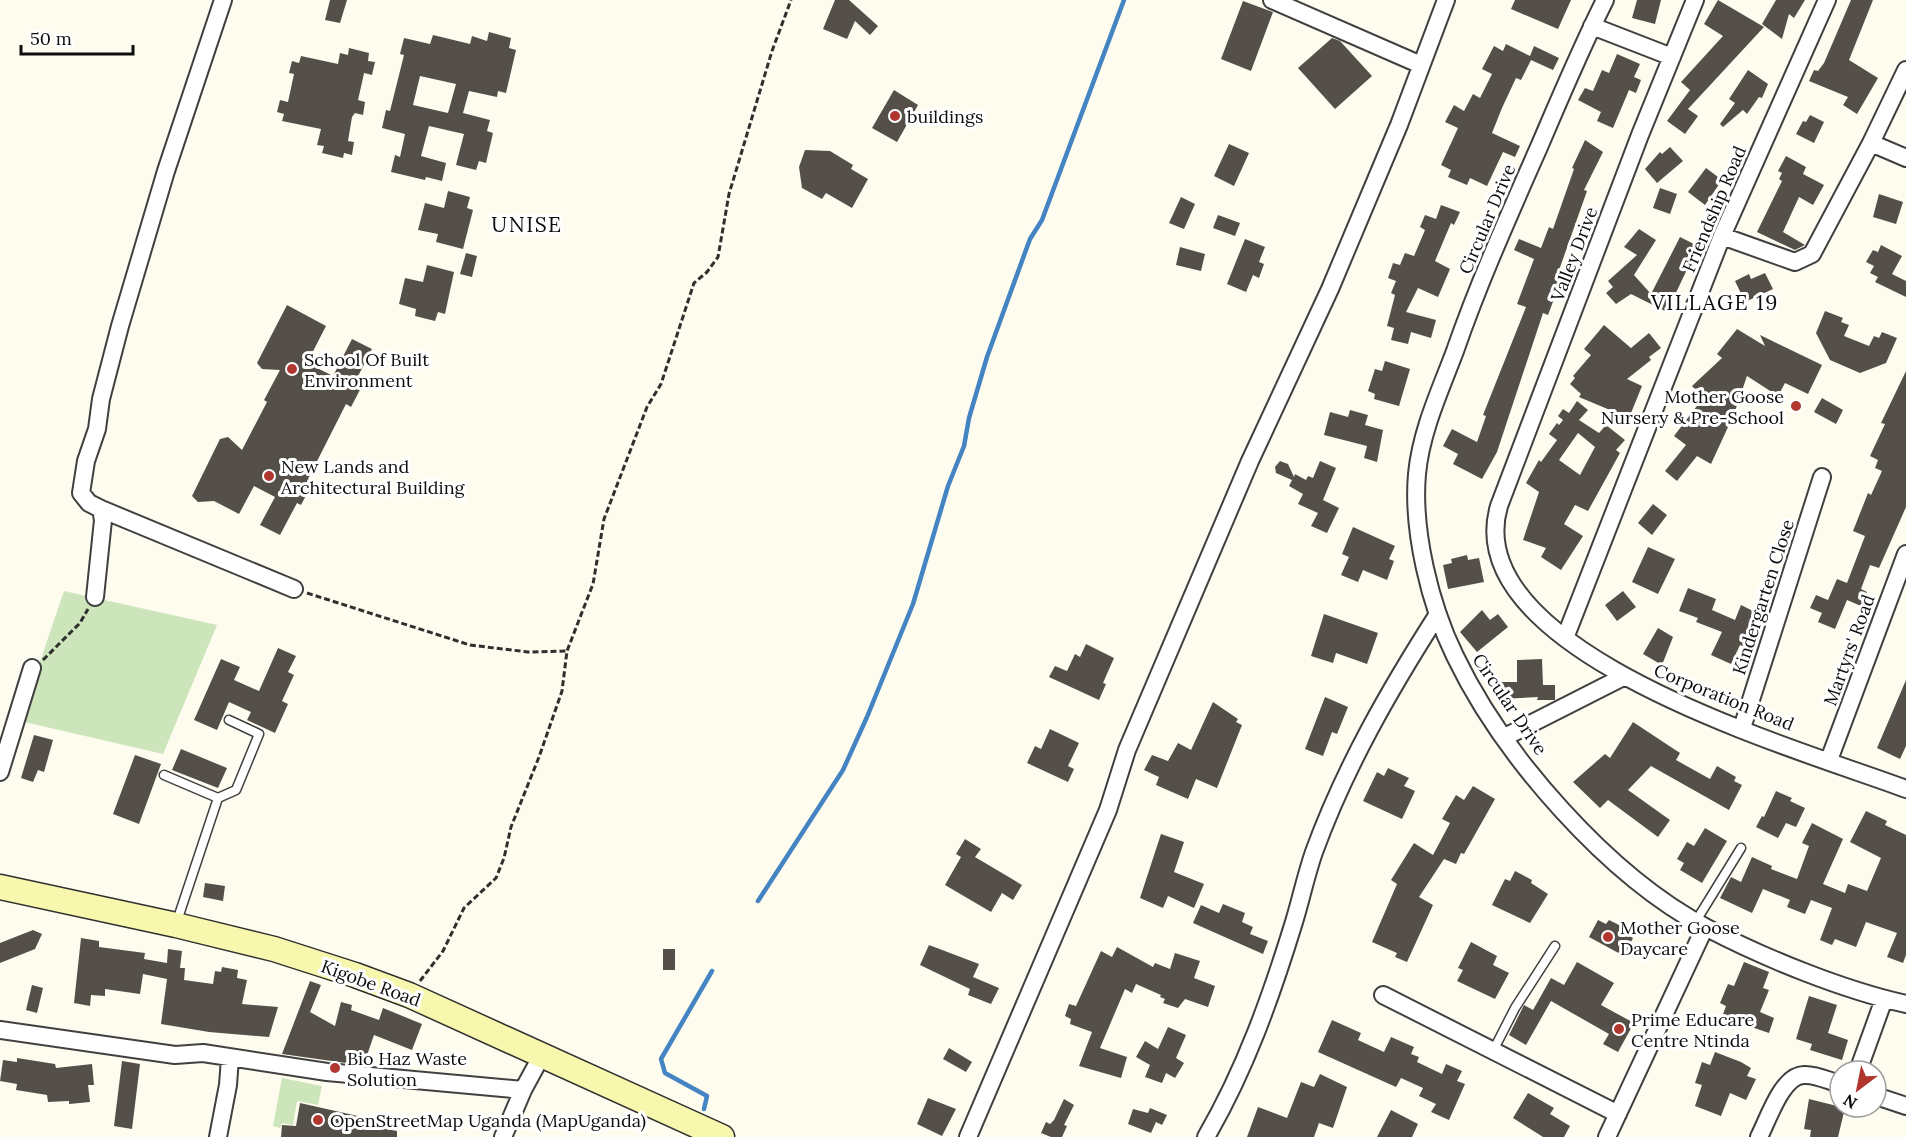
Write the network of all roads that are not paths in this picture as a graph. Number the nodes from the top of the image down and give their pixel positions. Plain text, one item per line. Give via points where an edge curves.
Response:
1 (223, 0) edge
2 (1272, 0) edge
3 (1446, 0) edge
4 (1605, 0) edge
5 (1695, 0) edge
6 (1827, 0) edge
7 (1592, 26) junction
8 (1672, 57) junction
9 (1421, 65) junction
10 (1906, 70) edge
11 (1871, 143) junction
12 (1906, 158) edge
13 (1722, 236) junction
14 (1822, 477) dead end
15 (101, 509) junction
16 (1495, 523) joint
17 (1906, 554) edge
18 (294, 590) road end
19 (95, 597) road end
20 (1438, 614) junction
21 (1565, 638) junction
22 (32, 668) road end
23 (1625, 676) junction
24 (229, 720) dead end
25 (1742, 729) junction
26 (1505, 736) junction
27 (1829, 760) junction
28 (0, 772) edge
29 (164, 775) dead end
30 (1906, 789) edge
31 (218, 798) junction
32 (1741, 848) dead end
33 (0, 887) edge
34 (1700, 924) junction
35 (176, 925) junction
36 (1555, 946) dead end
37 (1383, 995) dead end
38 (1884, 999) junction
39 (1906, 1004) edge
40 (0, 1030) edge
41 (1493, 1051) junction
42 (542, 1055) junction
43 (230, 1058) junction
44 (1862, 1059) edge
45 (1828, 1081) edge
46 (523, 1090) junction
47 (1888, 1100) edge
48 (1906, 1106) edge
49 (1618, 1114) junction
50 (218, 1137) edge
51 (503, 1137) edge
52 (722, 1137) edge
53 (968, 1137) edge
54 (1206, 1137) edge
55 (1607, 1137) edge
56 (1759, 1137) edge

1 - 15 street via 123,315 86,461 81,493
2 - 9 street
3 - 9 street
4 - 7 street, Circular Drive
5 - 8 street, Valley Drive
6 - 13 street, Friendship Road
7 - 8 street
7 - 20 street, Circular Drive via 1497,242 1423,439 1416,498 1423,555
8 - 16 street, Valley Drive
9 - 53 street via 1330,289 1250,461 1128,750 1108,810
10 - 11 street
11 - 12 street
11 - 13 street via 1816,248 1805,259 1795,262
13 - 21 street, Friendship Road
14 - 25 street, Kindergarten Close
15 - 18 street
15 - 19 street
16 - 21 street, Corporation Road via 1500,556 1512,587 1538,617
17 - 27 street, Martyrs' Road
20 - 26 street, Circular Drive via 1455,656
20 - 54 street via 1355,756 1329,812 1259,1028
21 - 23 street, Corporation Road
22 - 28 street
23 - 25 street, Corporation Road via 1675,702
23 - 26 street
24 - 31 lane via 259,734 236,790
25 - 27 street, Corporation Road
26 - 34 street, Circular Drive via 1550,796 1611,858
27 - 30 street, Corporation Road
29 - 31 lane
31 - 35 lane
32 - 34 lane
33 - 35 street, Kigobe Road
34 - 38 street, Circular Drive via 1789,964
34 - 49 street
35 - 42 street, Kigobe Road via 294,955 409,995
36 - 41 lane
37 - 41 street
38 - 39 street, Circular Drive
38 - 44 street
40 - 43 street
41 - 49 street
42 - 46 street
42 - 52 street, Kigobe Road
43 - 46 street via 327,1072
43 - 50 street
45 - 56 street via 1804,1074 1794,1076 1786,1083
46 - 51 street
47 - 48 street
49 - 55 street

